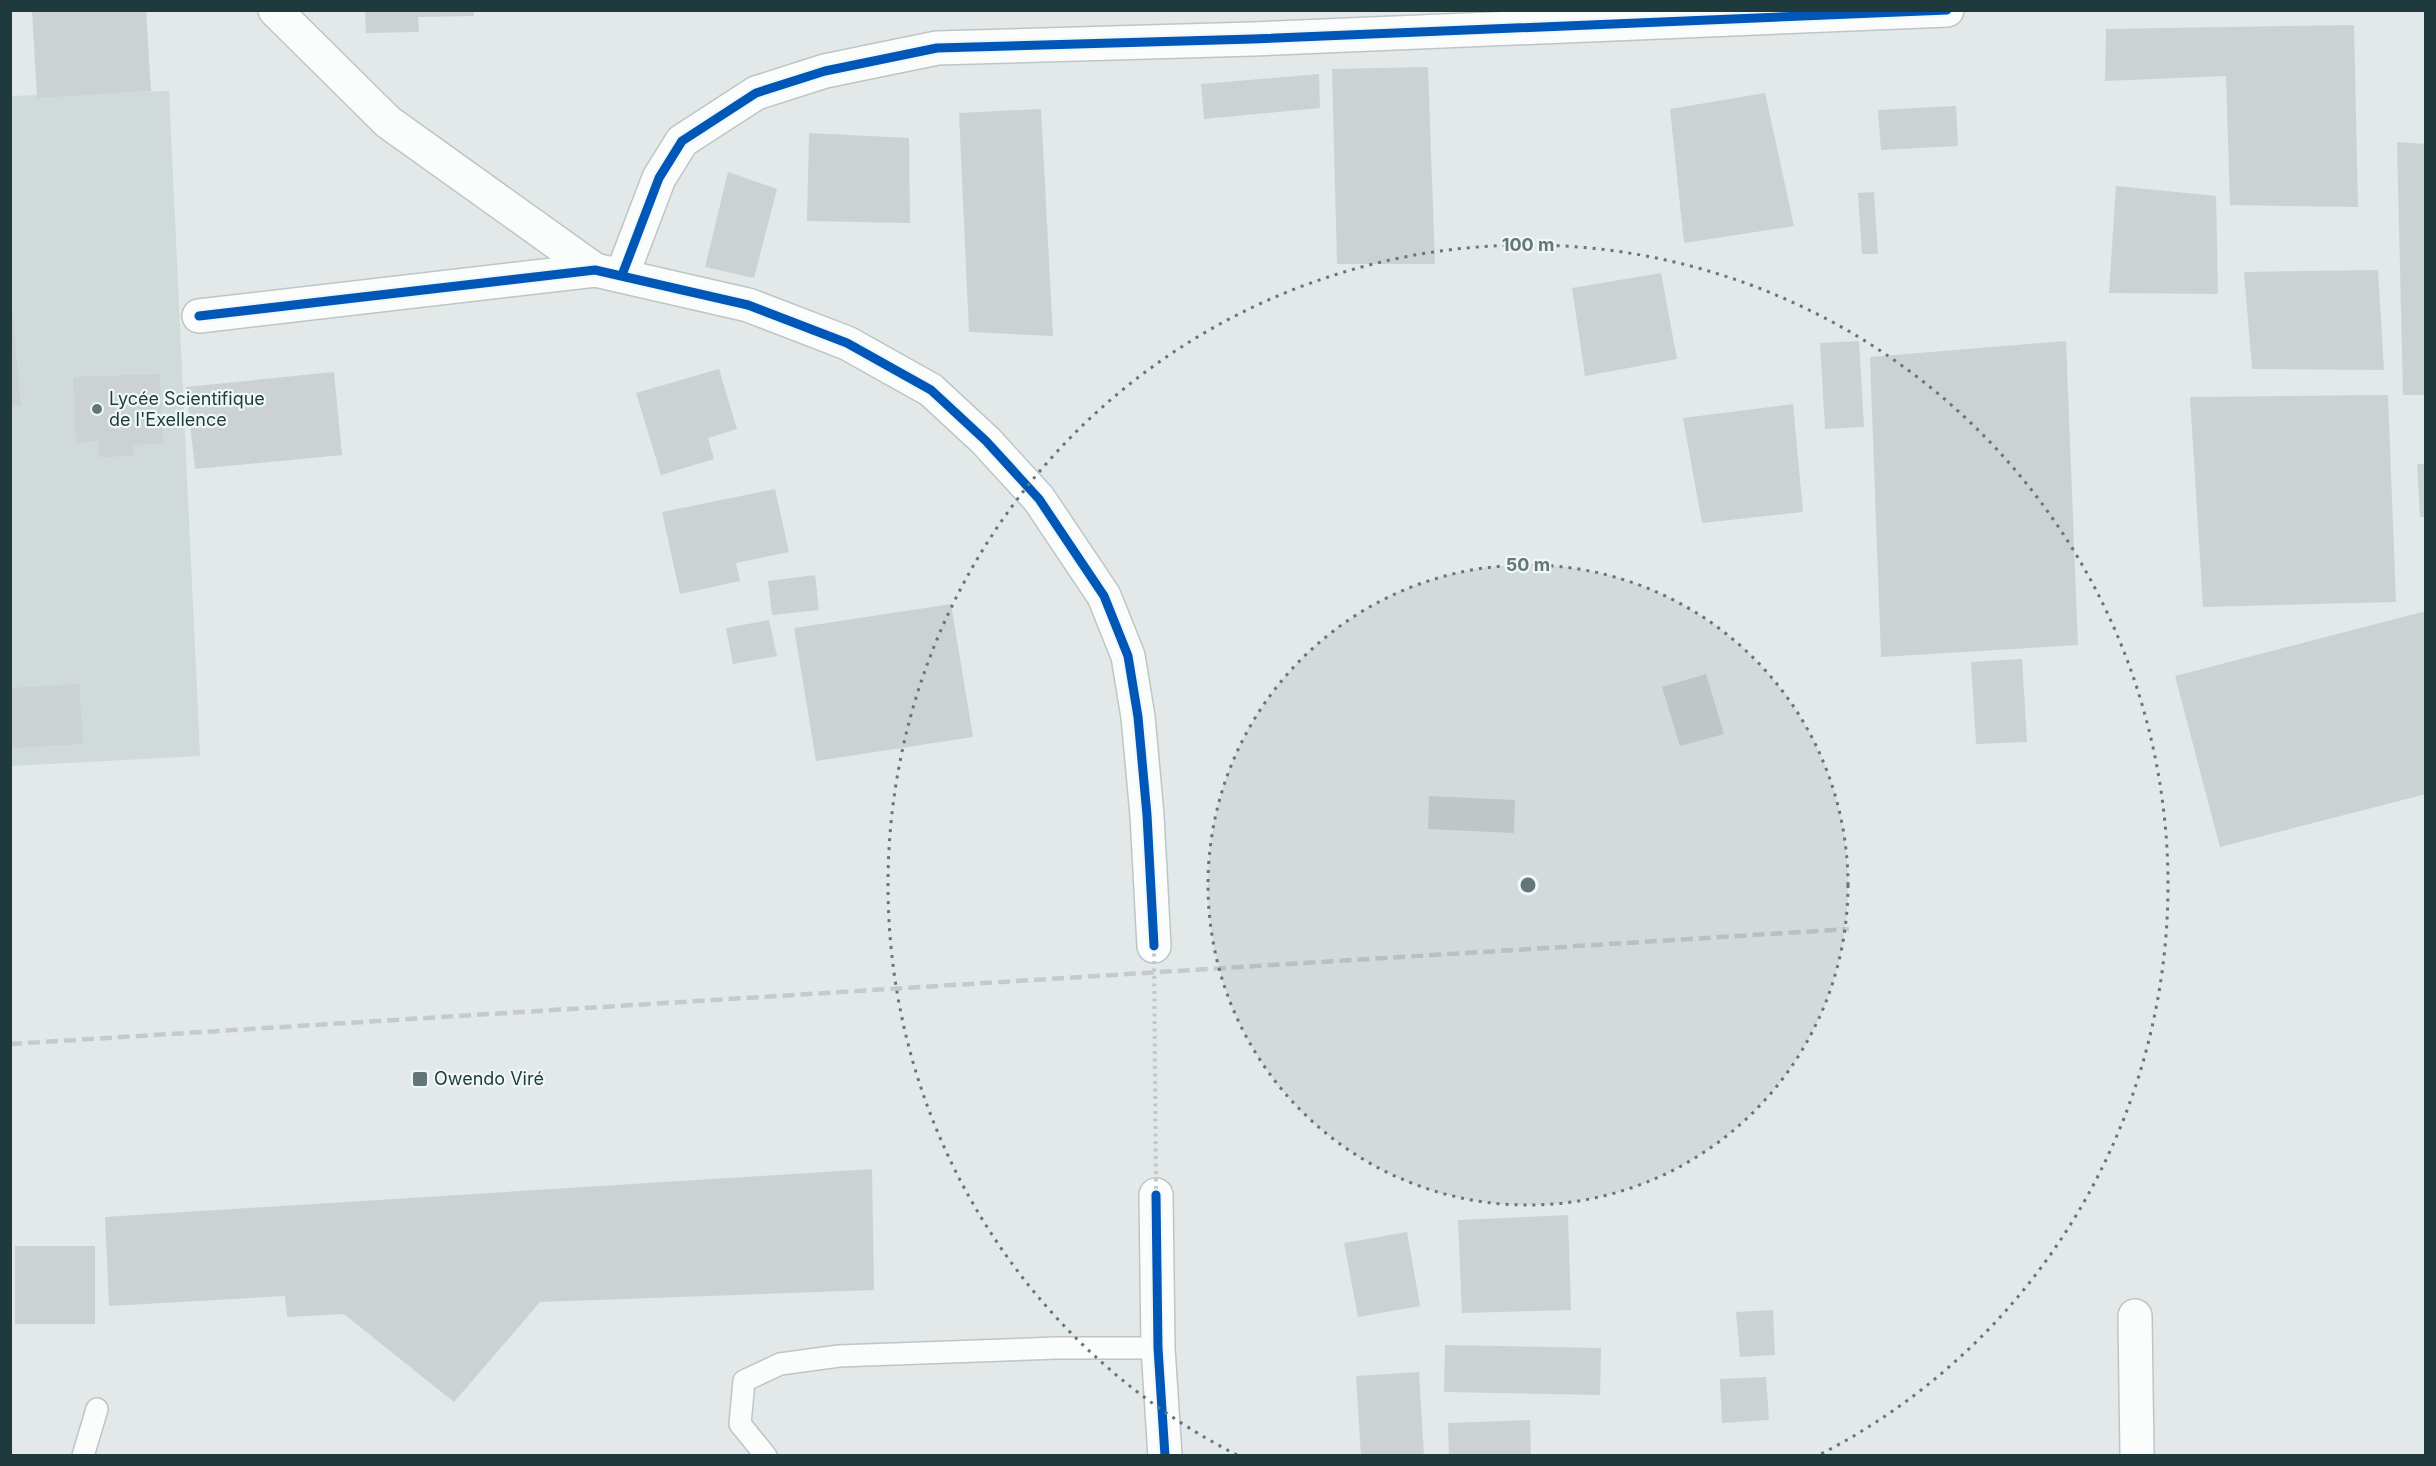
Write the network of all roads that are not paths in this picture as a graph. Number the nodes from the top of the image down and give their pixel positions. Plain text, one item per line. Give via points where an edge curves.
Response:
1 (275, 10) edge
2 (1947, 10) edge
3 (609, 273) junction
4 (200, 316) dead end
5 (1154, 946) road end
6 (1156, 1194) road end
7 (2135, 1316) dead end
8 (1158, 1348) junction
9 (97, 1409) dead end
10 (83, 1455) edge
11 (766, 1455) edge
12 (1165, 1455) edge
13 (2137, 1455) edge

1 - 3 street via 388,122
2 - 3 street via 937,48 825,71 756,93 682,141
3 - 4 street
3 - 5 street via 748,305 847,343 931,390 986,441 1039,499 1104,596 1128,656 1147,815
6 - 8 street
7 - 13 street
8 - 11 lane via 839,1356 780,1364 744,1382 740,1424
8 - 12 street
9 - 10 lane

